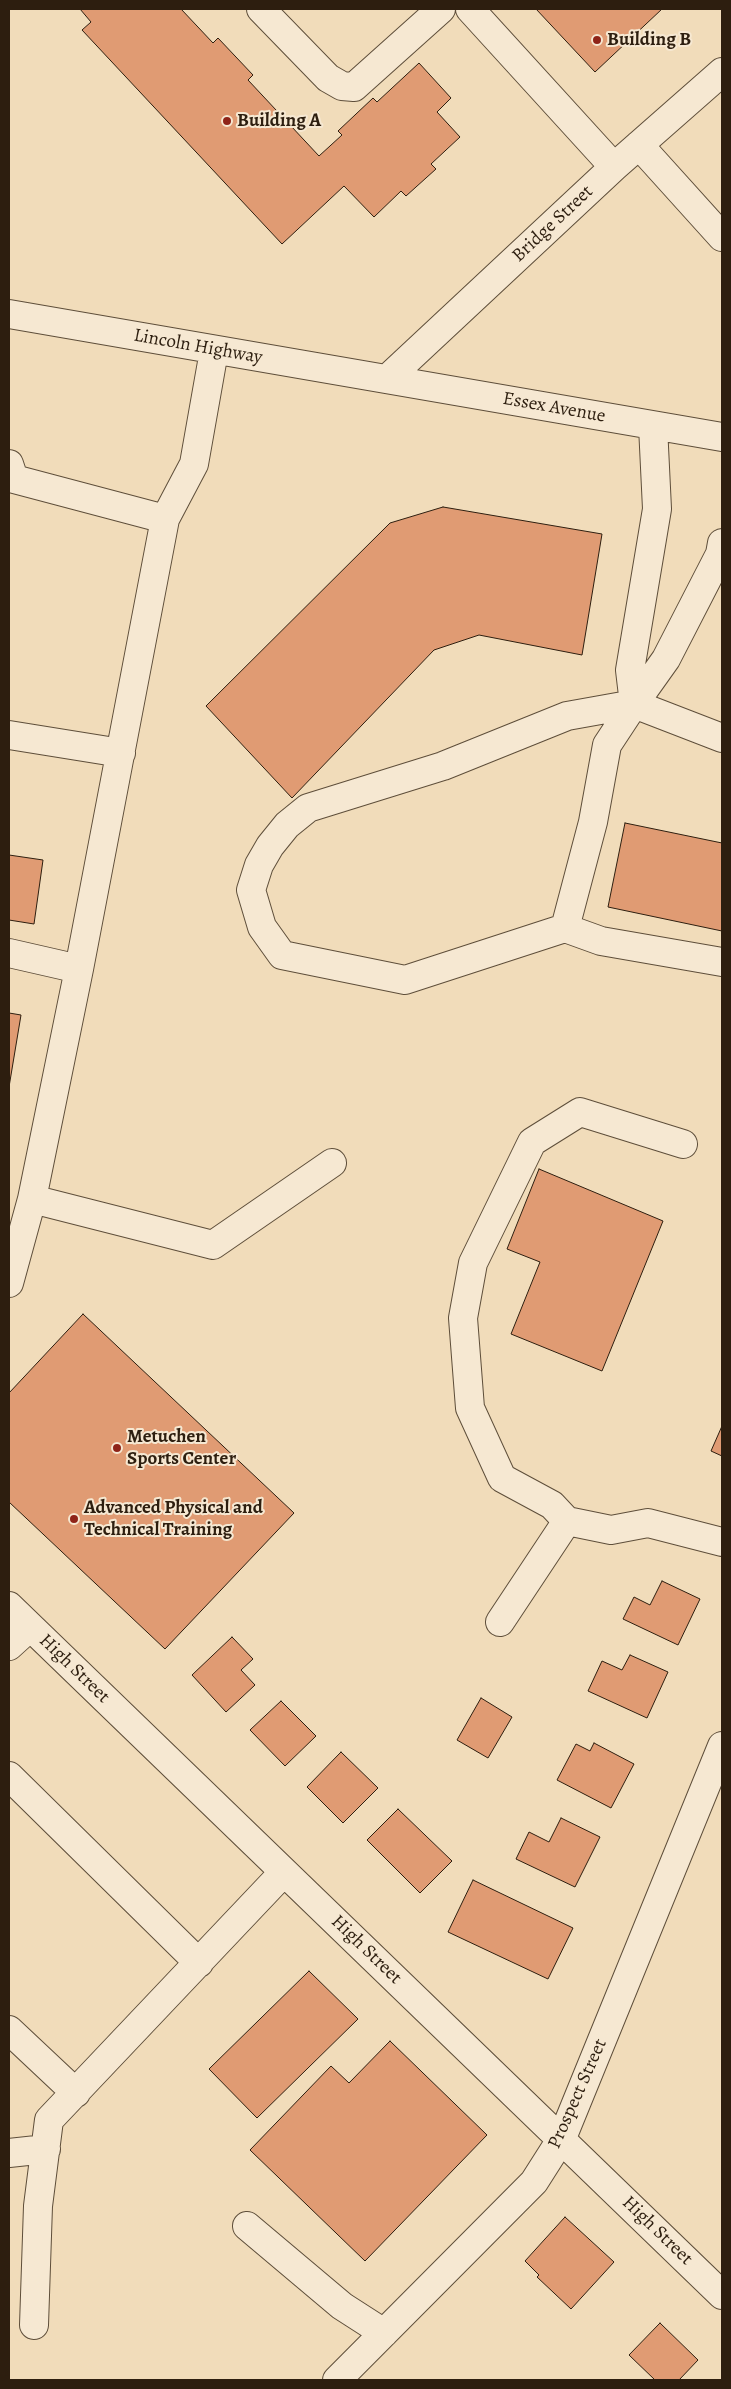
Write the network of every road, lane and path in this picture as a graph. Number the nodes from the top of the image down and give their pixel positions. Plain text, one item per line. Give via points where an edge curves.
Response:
1 (261, 9) edge
2 (441, 9) edge
3 (470, 9) edge
4 (722, 72) edge
5 (639, 145) junction
6 (614, 167) junction
7 (722, 237) edge
8 (9, 314) edge
9 (214, 350) junction
10 (387, 379) junction
11 (652, 426) junction
12 (722, 437) edge
13 (11, 473) edge
14 (166, 519) junction
15 (722, 543) edge
16 (634, 704) junction
17 (9, 735) edge
18 (722, 738) edge
19 (121, 753) junction
20 (565, 928) junction
21 (9, 952) edge
22 (722, 962) edge
23 (79, 969) junction
24 (683, 1144) dead end
25 (332, 1163) dead end
26 (32, 1199) junction
27 (9, 1283) edge
28 (567, 1520) junction
29 (722, 1542) edge
30 (9, 1606) edge
31 (500, 1622) dead end
32 (30, 1626) junction
33 (9, 1646) edge
34 (722, 1746) edge
35 (9, 1776) edge
36 (713, 1797) edge
37 (284, 1872) junction
38 (199, 1963) junction
39 (9, 2030) edge
40 (76, 2092) junction
41 (562, 2138) junction
42 (46, 2149) junction
43 (9, 2153) edge
44 (247, 2226) dead end
45 (722, 2295) edge
46 (34, 2325) dead end
47 (384, 2333) junction
48 (337, 2380) edge

1 - 2 street via 328,78 342,86 354,86
3 - 6 street
4 - 5 street, Bridge Street
5 - 6 street, Bridge Street
5 - 7 street
6 - 10 street, Bridge Street
8 - 9 street, Lincoln Highway
9 - 10 street, Lincoln Highway
9 - 14 street via 194,464
10 - 11 street, Essex Avenue
11 - 12 street, Essex Avenue
11 - 16 street via 657,510 630,670
13 - 14 street
14 - 19 street
15 - 16 street via 720,554 666,660
16 - 18 street
16 - 20 street via 607,744 593,822
16 - 20 street via 567,716 444,766 308,808 287,825 270,846 258,865 251,890 262,928 282,955 405,980
17 - 19 street
19 - 23 street
20 - 22 street via 601,941
21 - 23 street
23 - 26 street
24 - 28 street via 580,1112 532,1142 473,1263 463,1318 470,1408 502,1478 552,1505
25 - 26 street via 214,1245
26 - 27 street
28 - 29 street via 611,1530 648,1523
28 - 31 street
30 - 32 street, High Street
32 - 33 street
32 - 37 street, High Street
34 - 36 street, Prospect Street
35 - 38 street
36 - 41 street, Prospect Street
37 - 38 street
37 - 41 street, High Street
38 - 40 street
39 - 40 street
40 - 42 street via 49,2120
41 - 45 street, High Street
41 - 47 street, Prospect Street via 534,2182
42 - 43 street
42 - 46 street via 38,2206
44 - 47 street via 342,2306
47 - 48 street, Prospect Street

